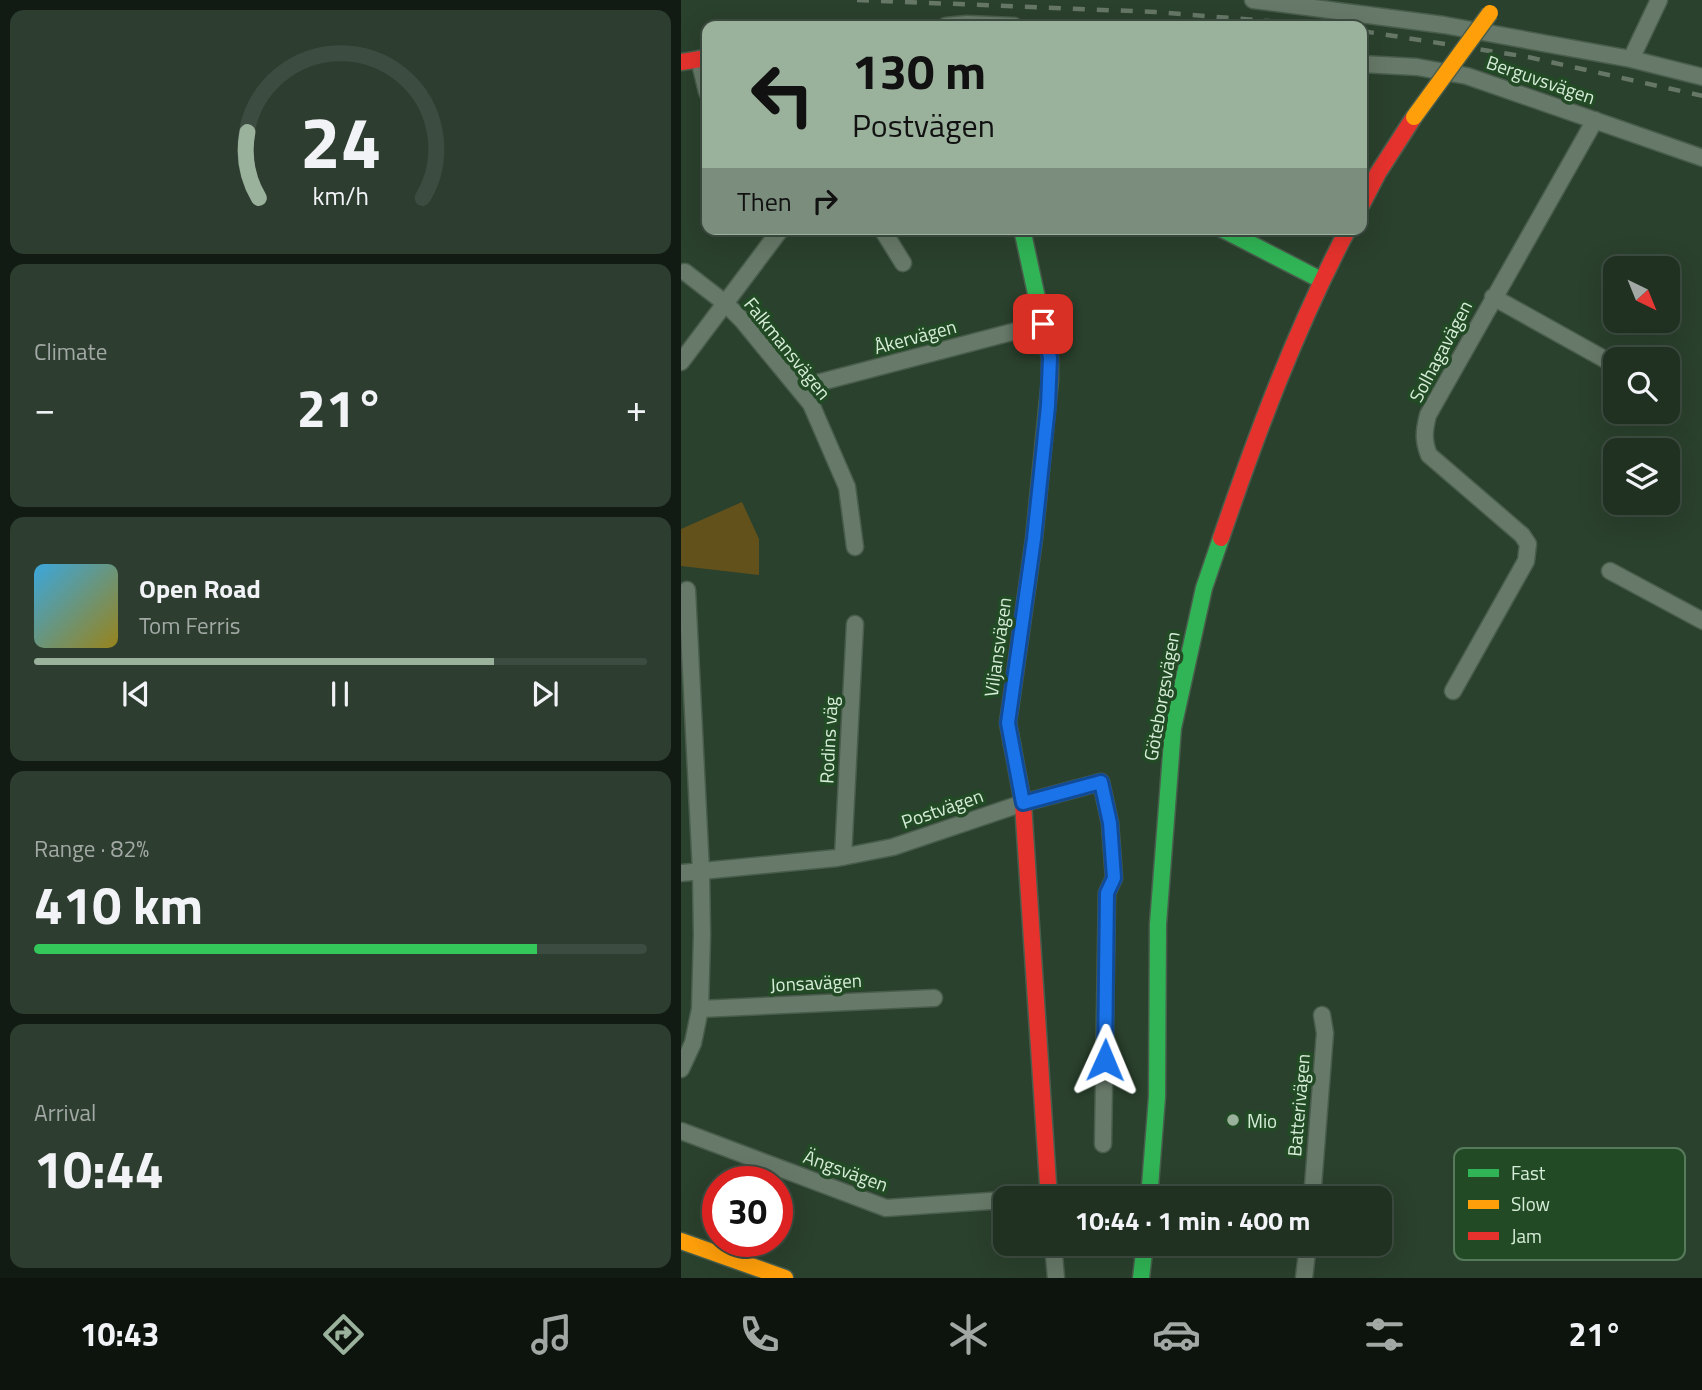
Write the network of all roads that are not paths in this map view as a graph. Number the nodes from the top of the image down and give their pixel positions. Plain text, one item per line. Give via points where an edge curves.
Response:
1 (1253, 0) edge
2 (1659, 0) edge
3 (1495, 6) edge
4 (702, 59) edge
5 (1631, 59) junction
6 (681, 62) edge
7 (1367, 64) edge
8 (1702, 77) edge
9 (1595, 120) junction
10 (1702, 158) edge
11 (1367, 194) edge
12 (776, 235) edge
13 (886, 235) edge
14 (1023, 235) edge
15 (1234, 235) edge
16 (1345, 235) edge
17 (903, 263) dead end
18 (685, 272) dead end
19 (1321, 280) junction
20 (1493, 297) junction
21 (725, 303) junction
22 (1043, 324) junction
23 (1603, 358) edge
24 (681, 362) edge
25 (798, 388) junction
26 (855, 547) dead end
27 (1610, 572) dead end
28 (687, 590) dead end
29 (1702, 621) edge
30 (855, 624) dead end
31 (1453, 691) dead end
32 (1023, 803) junction
33 (843, 857) junction
34 (701, 872) junction
35 (681, 873) edge
36 (934, 998) dead end
37 (700, 1009) junction
38 (1322, 1015) dead end
39 (682, 1065) edge
40 (681, 1131) edge
41 (1103, 1144) dead end
42 (1048, 1186) edge
43 (1150, 1186) edge
44 (1313, 1186) edge
45 (993, 1201) edge
46 (681, 1241) edge
47 (1054, 1256) edge
48 (1144, 1256) edge
49 (1307, 1256) edge
50 (785, 1278) edge
51 (1056, 1278) edge
52 (1141, 1278) edge
53 (1304, 1278) edge

1 - 5 street via 1444,25
2 - 5 street
3 - 11 main road, bridge via 1414,117
4 - 6 main road
5 - 8 street
7 - 9 street, Berguvsvägen via 1467,76
9 - 10 street, Berguvsvägen
9 - 20 street, Solhagavägen
12 - 21 street
13 - 17 street
14 - 22 main road, Viljansvägen
15 - 19 main road
16 - 19 main road, Göteborgsvägen
18 - 21 street, Falkmansvägen
19 - 43 main road, Göteborgsvägen via 1253,445 1204,588 1173,729 1158,924 1157,1097
20 - 23 street
20 - 31 street, Solhagavägen via 1428,415 1423,440 1429,455 1522,535 1529,550
21 - 24 street
21 - 25 street, Falkmansvägen
22 - 25 street, Åkervägen
22 - 32 main road, Viljansvägen via 1050,358 1048,406 1008,723
25 - 26 street, Falkmansvägen via 811,404 847,487
27 - 29 street
28 - 34 street
30 - 33 street, Rodins väg
32 - 33 street, Postvägen via 893,847
32 - 41 street, Postvägen via 1101,782 1114,878 1107,893
32 - 42 main road, Viljansvägen
33 - 34 street, Postvägen
34 - 35 street, Postvägen
34 - 37 street
36 - 37 street, Jonsavägen
37 - 39 street
38 - 44 street, Batterivägen via 1324,1046
40 - 45 street, Ängsvägen via 886,1208
46 - 50 main road
47 - 51 street
48 - 52 main road
49 - 53 street

